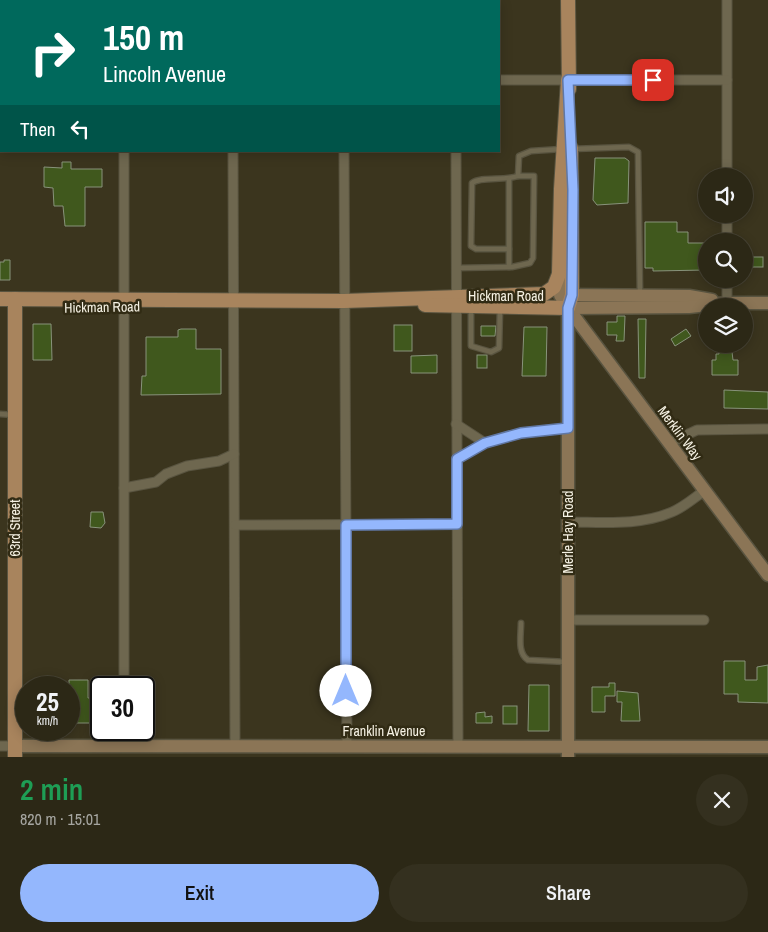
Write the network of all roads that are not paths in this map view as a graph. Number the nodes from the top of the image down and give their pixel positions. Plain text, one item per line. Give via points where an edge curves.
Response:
1 (568, 0) edge
2 (727, 0) edge
3 (500, 80) edge
4 (568, 80) junction
5 (727, 80) junction
6 (567, 149) junction
7 (124, 152) edge
8 (233, 152) edge
9 (344, 152) edge
10 (456, 152) edge
11 (727, 168) edge
12 (518, 176) junction
13 (509, 179) junction
14 (509, 249) junction
15 (561, 262) junction
16 (509, 267) junction
17 (456, 268) junction
18 (537, 296) junction
19 (640, 296) junction
20 (700, 298) edge
21 (0, 299) edge
22 (567, 299) junction
23 (344, 301) junction
24 (233, 302) junction
25 (456, 302) junction
26 (15, 303) junction
27 (124, 303) junction
28 (753, 303) edge
29 (768, 303) edge
30 (698, 306) edge
31 (0, 307) edge
32 (471, 307) junction
33 (500, 307) junction
34 (0, 414) edge
35 (15, 415) junction
36 (456, 424) junction
37 (568, 428) junction
38 (768, 429) edge
39 (485, 443) junction
40 (669, 444) junction
41 (234, 454) junction
42 (457, 459) junction
43 (124, 488) junction
44 (704, 490) junction
45 (568, 522) junction
46 (457, 524) junction
47 (235, 525) junction
48 (346, 525) junction
49 (768, 575) edge
50 (568, 620) junction
51 (704, 620) dead end
52 (521, 623) dead end
53 (568, 662) junction
54 (124, 676) edge
55 (124, 741) edge
56 (0, 746) edge
57 (124, 746) junction
58 (235, 746) junction
59 (347, 746) junction
60 (768, 747) edge
61 (465, 750) edge
62 (15, 751) edge
63 (174, 751) edge
64 (272, 752) edge
65 (370, 752) edge
66 (568, 752) edge
67 (734, 752) edge

1 - 4 main road, Merle Hay Road
2 - 5 street
3 - 4 street
4 - 5 street
4 - 6 main road, Merle Hay Road
5 - 11 street
6 - 12 lane via 522,154
6 - 15 main road, Merle Hay Road
6 - 19 lane via 629,147 638,152
6 - 22 main road, Merle Hay Road
7 - 27 street
8 - 24 street
9 - 23 street
10 - 17 street
12 - 13 lane
12 - 16 lane via 534,176 533,258 526,266
13 - 14 lane
13 - 14 lane via 477,180 472,183 471,190 471,246 476,249
14 - 16 lane
15 - 18 main road via 554,287
15 - 22 street, Merle Hay Road
16 - 17 lane
17 - 25 street
18 - 22 street, Hickman Road
18 - 25 main road, Hickman Road
19 - 20 street, Hickman Road
19 - 22 street, Hickman Road
21 - 26 main road, Hickman Road
22 - 30 street, Hickman Road
22 - 33 main road, Hickman Road
22 - 37 street, Merle Hay Road
22 - 40 street, Merklin Way
23 - 24 main road, Hickman Road
23 - 25 main road, Hickman Road
23 - 48 street
24 - 27 main road, Hickman Road
24 - 41 street
25 - 32 main road, Hickman Road
25 - 36 street
26 - 27 main road, Hickman Road
26 - 31 main road, Hickman Road
26 - 35 main road, 63rd Street
27 - 43 street
28 - 29 street, Hickman Road
32 - 33 main road, Hickman Road
32 - 33 lane via 471,346 491,352 499,348
34 - 35 lane
35 - 62 main road, 63rd Street
36 - 39 street
36 - 42 street
37 - 39 street via 521,433
37 - 45 street, Merle Hay Road
38 - 40 street via 697,430
39 - 42 street
40 - 44 street, Merklin Way
41 - 43 street via 218,461 187,466 166,474 156,482
41 - 47 street
42 - 46 street
43 - 54 street
44 - 45 street via 678,509 654,519
44 - 49 street, Merklin Way
45 - 50 street, Merle Hay Road
46 - 48 street
46 - 61 street
47 - 48 street
47 - 58 street
48 - 59 street
50 - 51 street
50 - 53 street, Merle Hay Road
52 - 53 lane via 520,649 523,657
53 - 66 street, Merle Hay Road
55 - 57 street
56 - 62 street, Franklin Avenue
57 - 62 street, Franklin Avenue
57 - 63 street, Franklin Avenue
58 - 63 street, Franklin Avenue
58 - 64 street, Franklin Avenue
59 - 64 street, Franklin Avenue
59 - 65 street, Franklin Avenue
60 - 67 street, Franklin Avenue
61 - 65 street, Franklin Avenue
61 - 66 street, Franklin Avenue
66 - 67 street, Franklin Avenue

